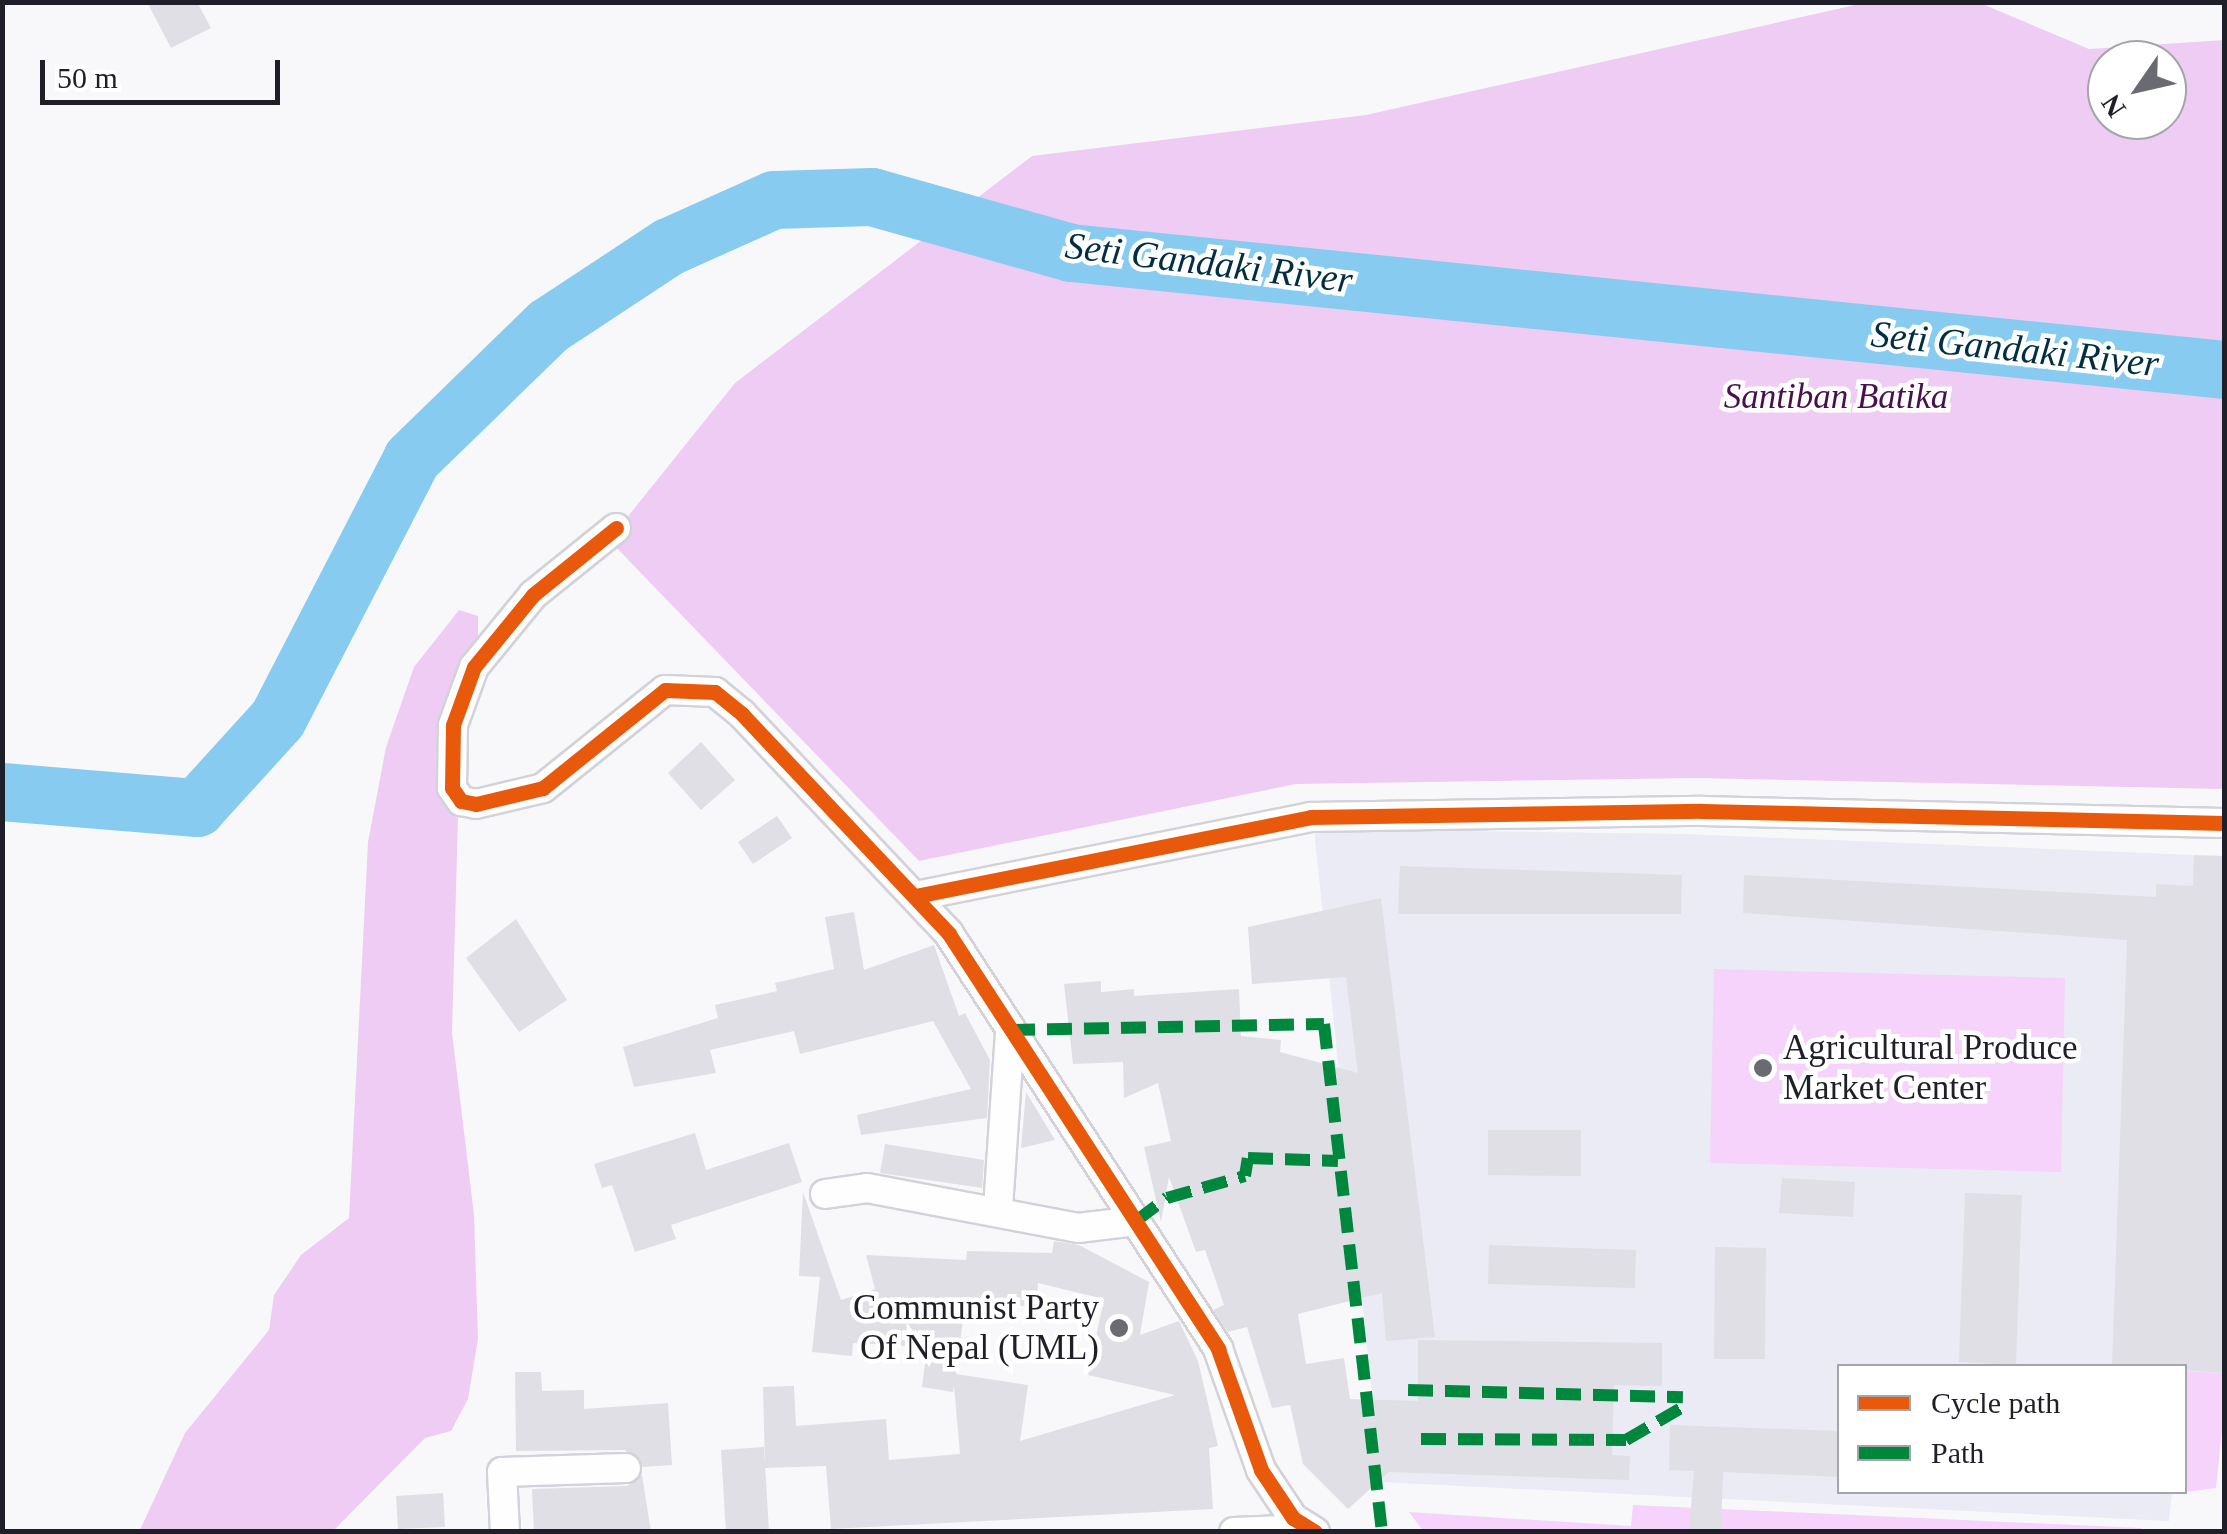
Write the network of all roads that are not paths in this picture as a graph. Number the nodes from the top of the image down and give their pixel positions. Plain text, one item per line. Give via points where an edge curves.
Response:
1 (616, 528) dead end
2 (2224, 822) edge
3 (916, 896) junction
4 (1010, 1030) junction
5 (825, 1194) dead end
6 (998, 1208) junction
7 (1136, 1220) junction
8 (626, 1468) dead end
9 (1312, 1530) edge
10 (505, 1532) edge
11 (1234, 1532) edge

1 - 3 street via 533,594 474,667 448,760 461,801 509,800 542,788 665,690 715,692
2 - 3 street via 1702,811 1311,817
3 - 4 street
4 - 6 street
4 - 7 street
5 - 6 street via 867,1188
6 - 7 street via 1078,1228
7 - 9 street via 1218,1349 1261,1470
8 - 10 street via 502,1472
9 - 11 street

